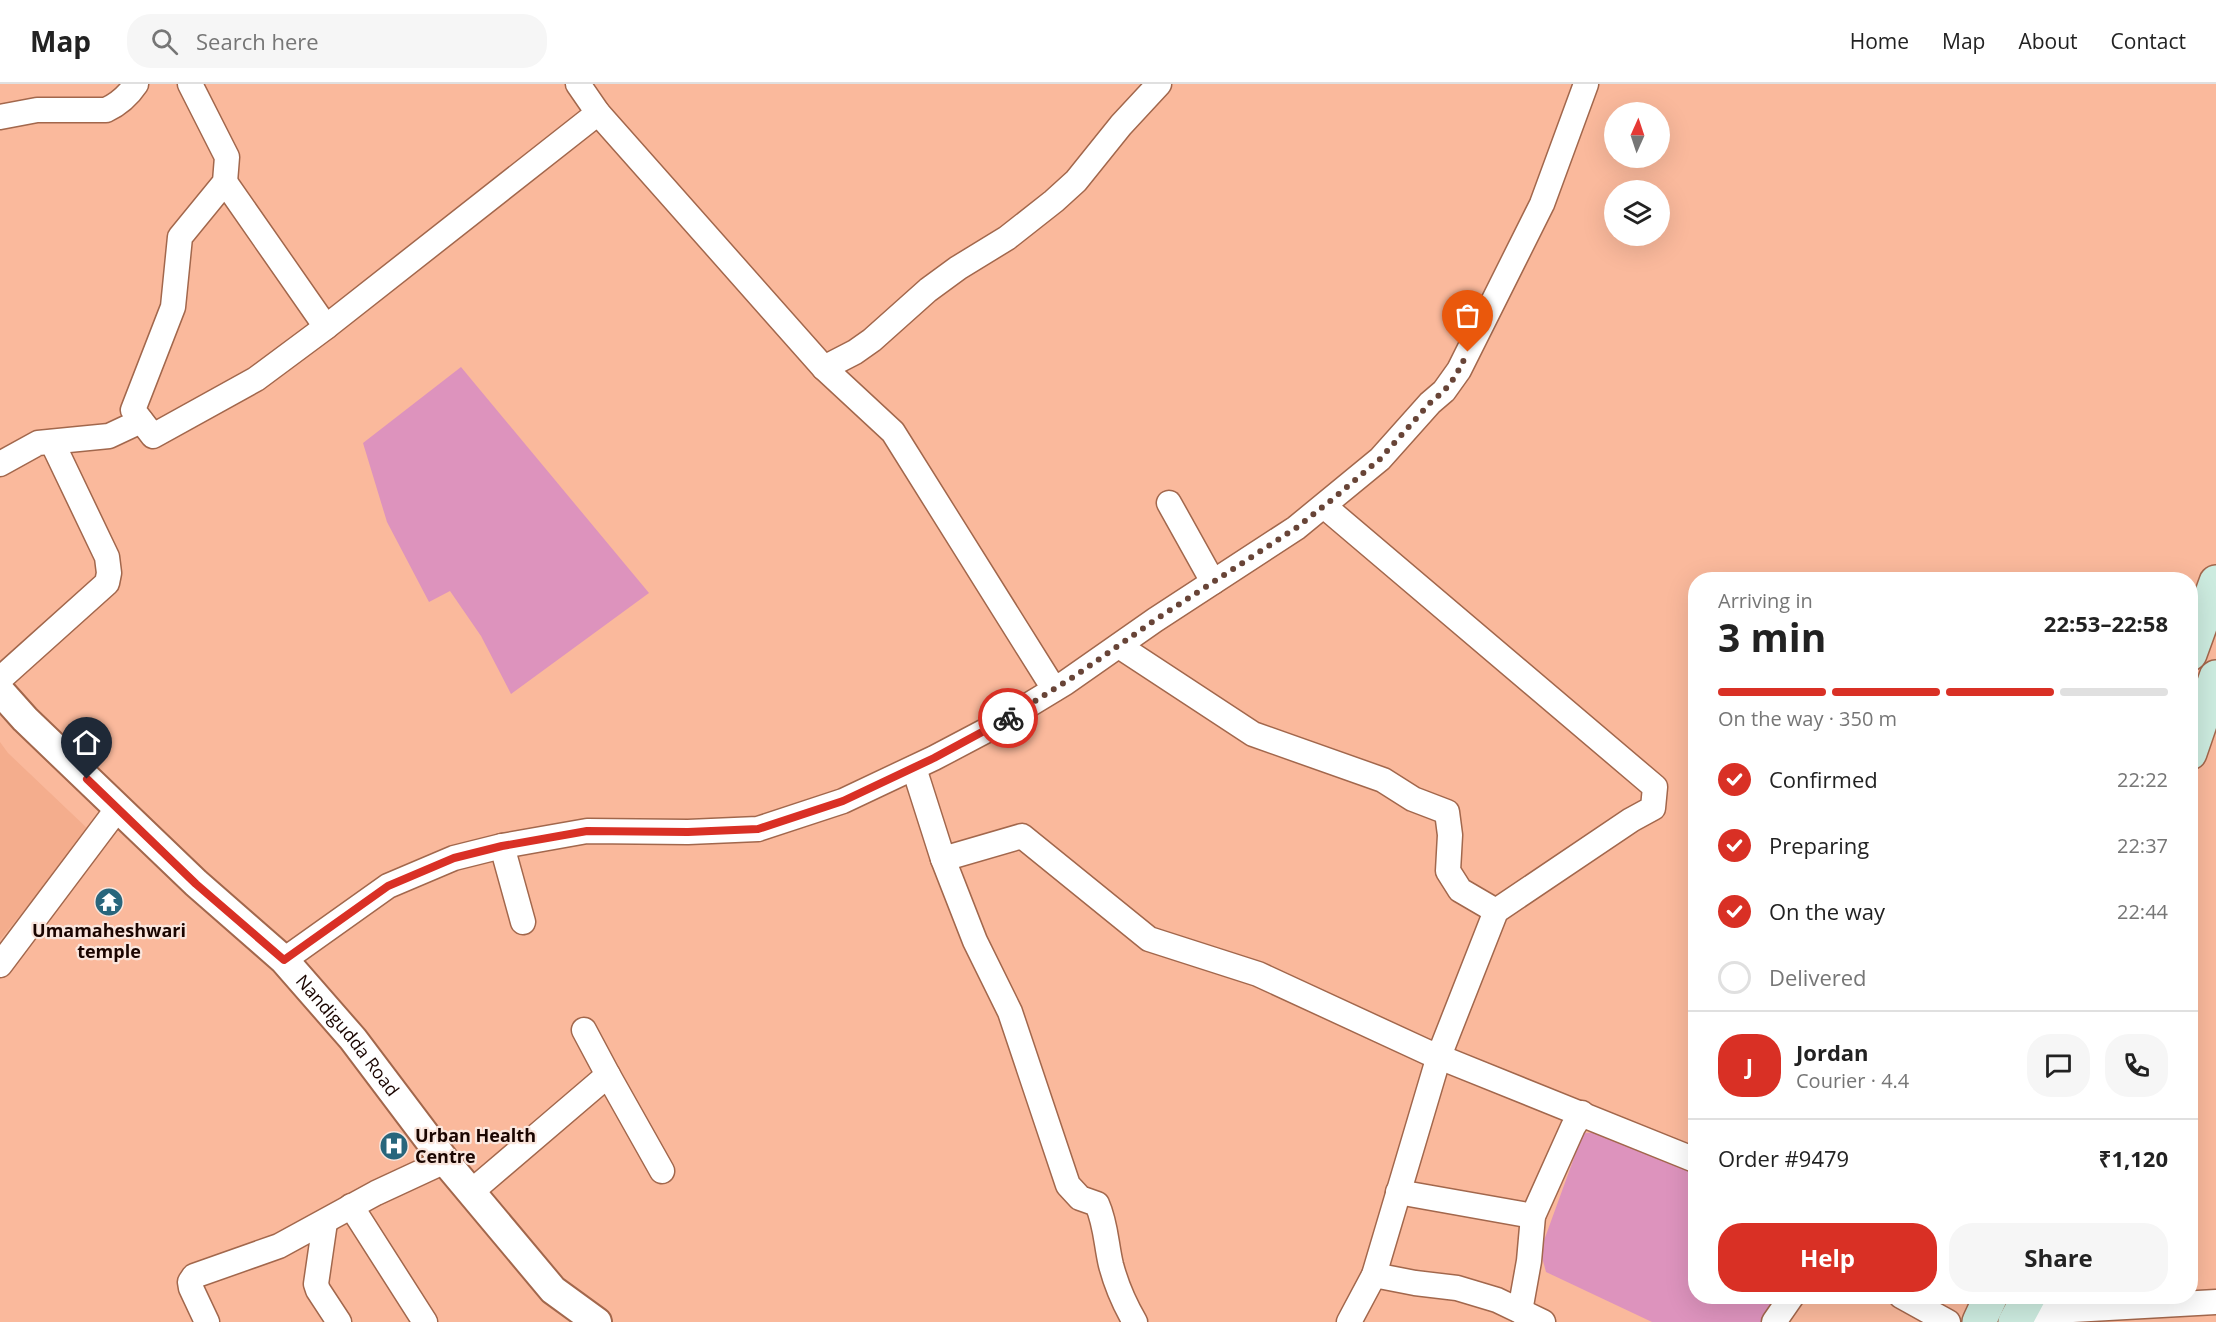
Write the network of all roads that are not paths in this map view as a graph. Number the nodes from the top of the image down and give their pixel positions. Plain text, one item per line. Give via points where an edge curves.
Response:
1 (136, 84) edge
2 (190, 84) edge
3 (578, 84) edge
4 (1158, 84) edge
5 (1586, 84) edge
6 (598, 113) junction
7 (0, 117) edge
8 (225, 182) junction
9 (326, 327) junction
10 (824, 368) junction
11 (141, 421) junction
12 (52, 442) junction
13 (0, 464) edge
14 (1169, 503) dead end
15 (1324, 506) junction
16 (1213, 582) junction
17 (2216, 582) edge
18 (2198, 632) edge
19 (1119, 646) junction
20 (2216, 677) edge
21 (0, 679) edge
22 (1054, 689) junction
23 (0, 691) edge
24 (2198, 730) edge
25 (914, 768) junction
26 (118, 808) junction
27 (502, 846) junction
28 (943, 859) junction
29 (1496, 911) junction
30 (523, 922) dead end
31 (284, 960) junction
32 (0, 965) edge
33 (584, 1030) dead end
34 (1439, 1056) junction
35 (608, 1074) junction
36 (1582, 1113) junction
37 (1688, 1157) edge
38 (445, 1161) junction
39 (662, 1172) dead end
40 (471, 1192) junction
41 (1398, 1192) junction
42 (351, 1206) junction
43 (1533, 1216) junction
44 (325, 1222) junction
45 (1374, 1275) junction
46 (2216, 1302) edge
47 (2198, 1303) edge
48 (1786, 1304) edge
49 (1915, 1304) edge
50 (1987, 1304) edge
51 (2167, 1304) edge
52 (2021, 1310) edge
53 (1520, 1311) junction
54 (207, 1322) edge
55 (339, 1322) edge
56 (425, 1322) edge
57 (597, 1322) edge
58 (1135, 1322) edge
59 (1349, 1322) edge
60 (1543, 1322) edge
61 (1774, 1322) edge
62 (1948, 1322) edge
63 (1979, 1322) edge

1 - 7 street via 128,95 106,110 37,110
2 - 8 street via 227,157
3 - 6 street
4 - 10 street via 1082,175 1054,201 1007,238 928,290 872,340
5 - 15 street via 1542,204 1455,377 1380,459
6 - 9 street
6 - 10 street
8 - 9 street
8 - 11 street via 180,237 173,306 132,410
9 - 11 street via 256,379 153,436
10 - 22 street via 893,432
11 - 12 street via 109,436
12 - 13 street via 38,443
12 - 21 street via 107,557 107,583
14 - 16 street
15 - 16 street
15 - 29 street via 1655,787 1653,808
16 - 19 street
17 - 18 main road
19 - 22 street
19 - 29 street via 1253,734 1383,780 1413,799 1447,812 1448,872 1460,890
20 - 24 main road
22 - 25 street
23 - 26 street, Nandigudda Road
25 - 27 street via 843,801 758,829 587,831
25 - 28 street
26 - 31 street, Nandigudda Road via 196,884
26 - 32 street
27 - 30 street
27 - 31 street via 454,858 388,886
28 - 34 street via 1022,836 1149,939 1258,974
28 - 58 street via 975,941 1010,1012 1068,1185 1080,1198 1097,1204 1104,1221 1111,1265
29 - 34 street
31 - 38 street, Nandigudda Road via 353,1040
33 - 35 street
34 - 36 street
34 - 41 street
35 - 39 street
35 - 40 street
36 - 37 street
36 - 43 street
38 - 40 street, Nandigudda Road
38 - 42 street
40 - 57 street, Nandigudda Road via 553,1290
41 - 43 street
41 - 45 street
42 - 44 street
42 - 56 street
43 - 53 street
44 - 54 street via 279,1246 191,1278 191,1288
44 - 55 street via 316,1284
45 - 53 street via 1457,1288
45 - 59 street
46 - 47 street
48 - 61 street
49 - 62 street
50 - 63 main road
51 - 52 street
53 - 60 street

